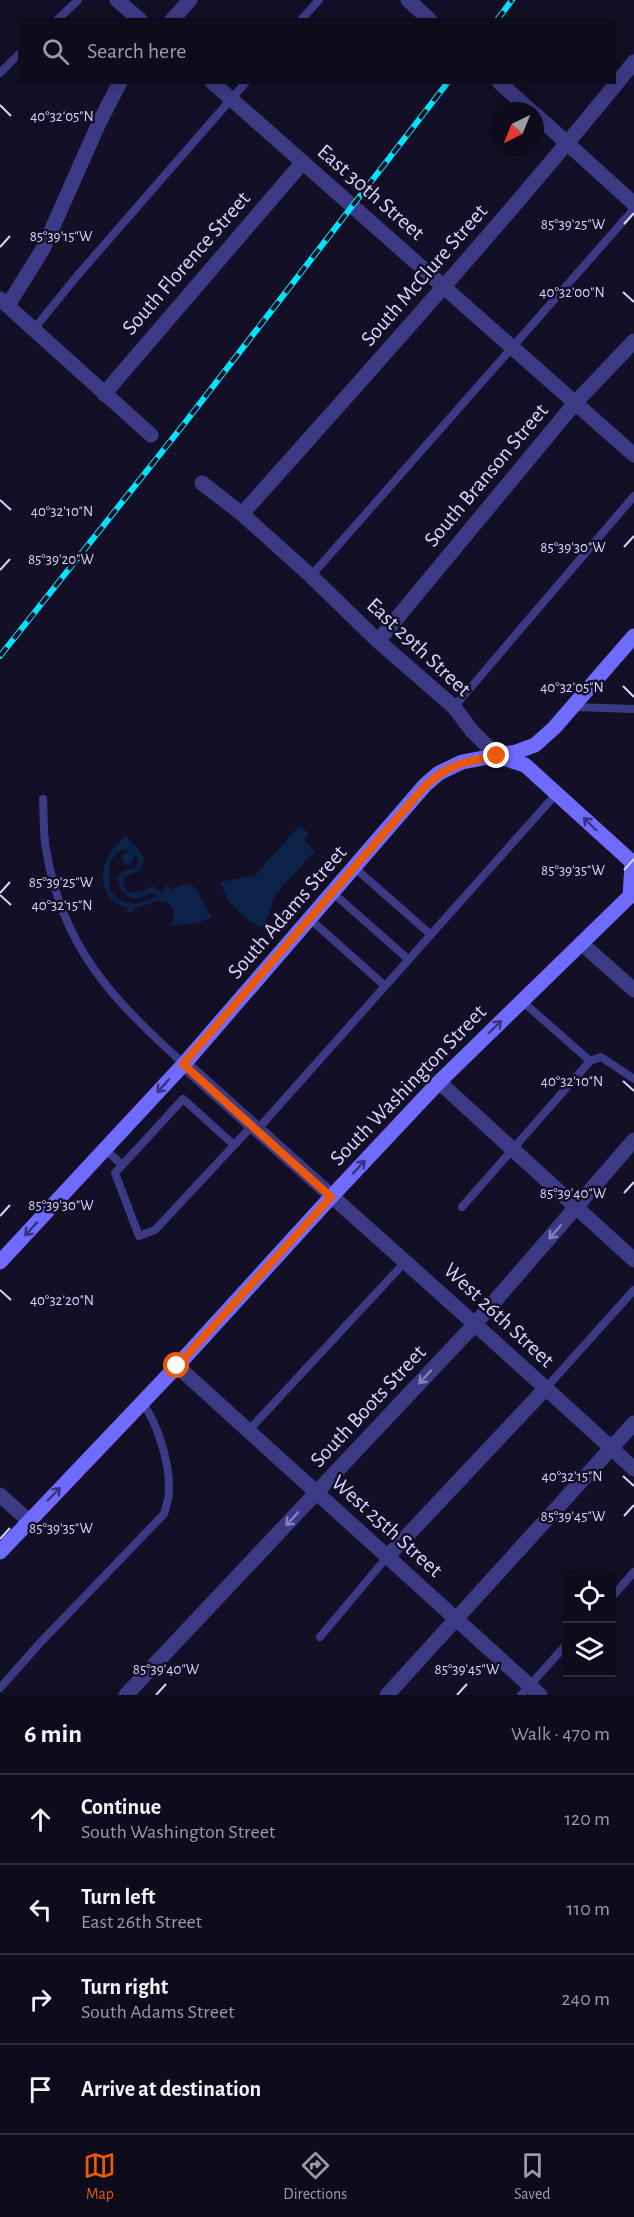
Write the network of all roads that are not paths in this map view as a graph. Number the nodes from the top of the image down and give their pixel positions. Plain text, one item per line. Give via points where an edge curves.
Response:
1 (78, 0) edge
2 (117, 0) edge
3 (190, 0) edge
4 (319, 0) edge
5 (408, 0) edge
6 (59, 18) edge
7 (138, 18) edge
8 (174, 18) edge
9 (303, 18) edge
10 (428, 18) edge
11 (18, 55) edge
12 (634, 62) edge
13 (0, 74) edge
14 (119, 84) edge
15 (214, 84) edge
16 (244, 84) edge
17 (501, 84) edge
18 (231, 99) junction
19 (521, 102) edge
20 (544, 122) edge
21 (568, 143) junction
22 (303, 162) junction
23 (634, 204) edge
24 (634, 209) edge
25 (444, 287) junction
26 (4, 302) edge
27 (34, 329) junction
28 (634, 341) edge
29 (511, 346) junction
30 (104, 394) junction
31 (575, 403) junction
32 (151, 435) dead end
33 (634, 455) edge
34 (202, 483) dead end
35 (634, 496) edge
36 (242, 514) junction
37 (311, 576) junction
38 (634, 636) edge
39 (378, 641) junction
40 (454, 707) junction
41 (573, 707) junction
42 (634, 709) edge
43 (497, 756) junction
44 (557, 793) junction
45 (43, 799) dead end
46 (633, 864) edge
47 (355, 868) junction
48 (333, 893) junction
49 (632, 894) edge
50 (310, 919) junction
51 (430, 934) junction
52 (582, 943) junction
53 (408, 959) junction
54 (384, 985) junction
55 (634, 990) edge
56 (522, 1001) junction
57 (590, 1061) junction
58 (183, 1064) junction
59 (634, 1079) edge
60 (439, 1082) junction
61 (254, 1128) junction
62 (634, 1140) edge
63 (234, 1145) junction
64 (105, 1149) junction
65 (513, 1149) junction
66 (122, 1165) junction
67 (331, 1197) junction
68 (462, 1207) dead end
69 (577, 1207) junction
70 (634, 1260) edge
71 (406, 1261) junction
72 (0, 1262) edge
73 (634, 1290) edge
74 (475, 1324) junction
75 (177, 1366) junction
76 (545, 1389) junction
77 (142, 1402) junction
78 (634, 1423) edge
79 (248, 1431) junction
80 (611, 1448) junction
81 (634, 1469) edge
82 (316, 1493) junction
83 (0, 1495) edge
84 (29, 1521) junction
85 (0, 1552) edge
86 (387, 1557) junction
87 (634, 1572) edge
88 (616, 1592) edge
89 (457, 1620) junction
90 (320, 1636) dead end
91 (562, 1651) edge
92 (0, 1688) edge
93 (530, 1692) edge
94 (126, 1695) edge
95 (387, 1695) edge

1 - 6 lane
2 - 7 street
3 - 8 street
4 - 9 lane
5 - 10 street
11 - 13 lane
12 - 21 street, South McClure Street
14 - 26 street via 43,249
15 - 18 street, East 30th Street
16 - 18 lane
17 - 19 street
18 - 22 street, East 30th Street
18 - 27 lane
20 - 21 street
21 - 23 street
21 - 25 street, South McClure Street
22 - 25 street, East 30th Street
22 - 30 street, South Florence Street
24 - 29 lane
25 - 29 street, East 30th Street
25 - 36 street, South McClure Street
26 - 27 street
27 - 30 street
28 - 31 street, South Branson Street
29 - 31 street, East 30th Street
29 - 37 lane
30 - 32 street
31 - 33 street, East 30th Street
31 - 39 street, South Branson Street
34 - 36 street, East 29th Street
35 - 40 lane
36 - 37 street, East 29th Street
37 - 39 street, East 29th Street
38 - 41 main road, South Adams Street
39 - 40 street, East 29th Street
40 - 43 street, East 29th Street
41 - 42 lane
41 - 43 main road, South Adams Street via 535,745
43 - 44 main road, East 29th Street via 525,765
43 - 47 main road, South Adams Street via 462,762 439,773
46 -> 44 main road, East 29th Street
44 - 51 lane
45 - 58 lane via 45,848 54,888 77,942 124,1008
46 - 49 main road, East 29th Street
47 - 48 main road, South Adams Street
47 - 51 lane
48 - 50 main road, South Adams Street
48 - 53 lane
49 - 52 main road, South Washington Street
50 - 54 lane
50 - 58 main road, South Adams Street
51 - 53 lane
52 - 55 street
52 - 56 main road, South Washington Street
53 - 54 lane
54 - 61 lane
56 - 57 lane
60 -> 56 main road, South Washington Street
57 - 59 lane via 601,1057
57 - 65 lane
58 - 61 street, West 26th Street
58 -> 64 main road, South Adams Street
60 - 65 street
67 -> 60 main road, South Washington Street
61 - 63 lane
61 - 67 street, West 26th Street
62 - 69 street, South Boots Street
63 - 66 lane via 183,1099
63 - 66 lane via 154,1230 139,1236 115,1173
64 - 66 lane
64 -> 72 main road, South Adams Street
65 - 68 lane
65 - 69 street
67 - 71 street, West 26th Street
67 - 75 main road, South Washington Street
69 - 70 street
69 -> 74 street, South Boots Street
71 - 74 street, West 26th Street
71 - 79 lane
73 - 76 lane
74 - 76 street, West 26th Street
74 -> 82 street, South Boots Street
75 - 77 main road, South Washington Street
75 - 79 street, West 25th Street
76 - 80 street, West 26th Street
76 - 86 street
84 -> 77 main road, South Washington Street
77 - 92 lane via 150,1412 168,1474 164,1514
78 - 80 street
79 - 82 street, West 25th Street
80 - 81 street, West 26th Street
80 - 89 street
82 - 86 street, West 25th Street
82 -> 94 street, South Boots Street
83 - 84 street
84 - 85 main road, South Washington Street
86 - 89 street, West 25th Street
86 - 90 lane
87 - 88 lane
89 - 93 street, West 25th Street
89 - 95 street
91 - 93 lane

